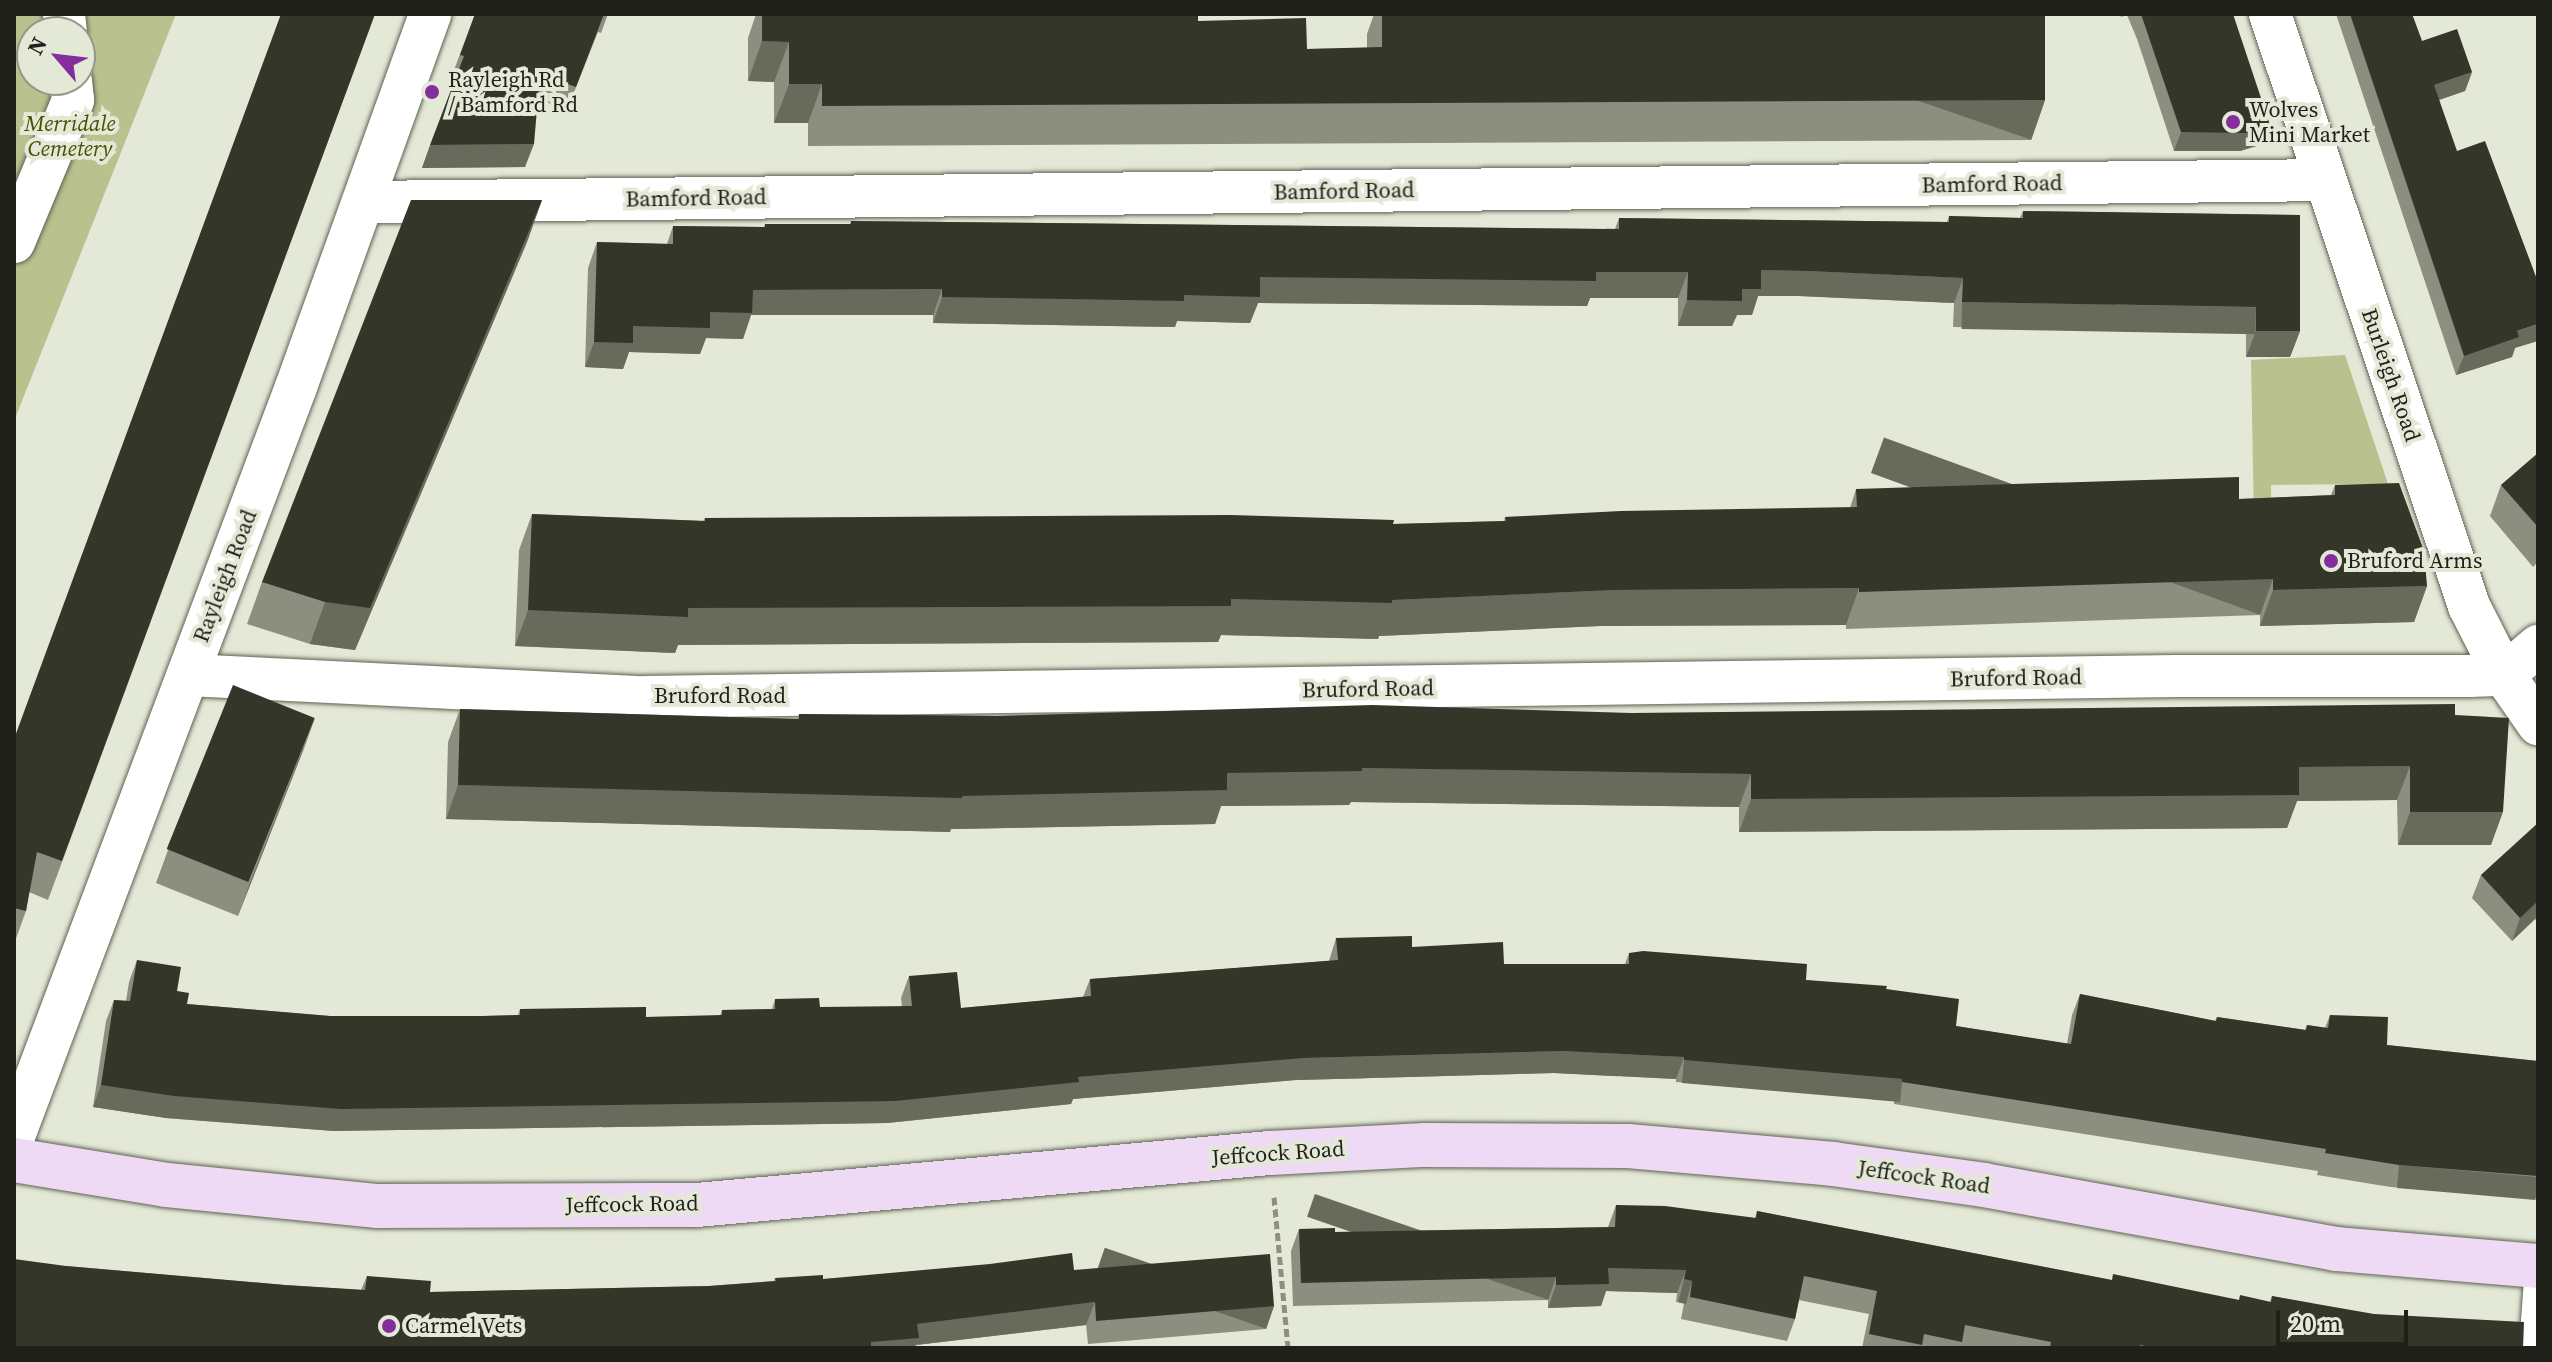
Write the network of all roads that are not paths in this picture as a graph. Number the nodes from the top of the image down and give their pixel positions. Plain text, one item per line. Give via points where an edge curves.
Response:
1 (430, 14) edge
2 (2270, 14) edge
3 (73, 96) edge
4 (2325, 180) junction
5 (363, 202) junction
6 (14, 242) edge
7 (2538, 646) edge
8 (188, 675) junction
9 (2504, 675) junction
10 (2538, 724) edge
11 (14, 1136) edge
12 (14, 1160) edge
13 (2537, 1266) edge
14 (2530, 1348) edge

1 - 5 street, Rayleigh Road
2 - 4 street, Burleigh Road
3 - 6 street
4 - 5 street, Bamford Road
4 - 9 street, Burleigh Road via 2469,606
5 - 8 street, Rayleigh Road
7 - 9 street
8 - 9 street, Bruford Road via 646,697
8 - 11 street, Rayleigh Road
9 - 10 street, Burleigh Road
12 - 13 street, Jeffcock Road via 167,1185 378,1206 697,1205 1270,1153 1425,1145 1724,1152 1984,1185 2336,1249
13 - 14 lane

